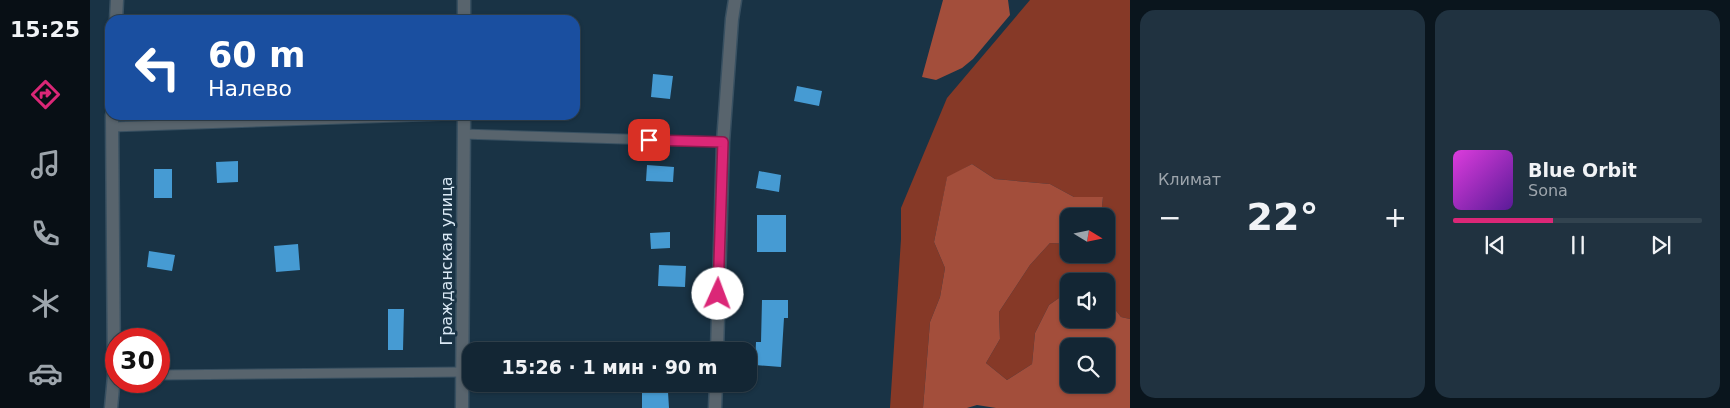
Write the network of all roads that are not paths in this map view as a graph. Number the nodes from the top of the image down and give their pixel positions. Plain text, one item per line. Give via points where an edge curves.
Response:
1 (117, 0) edge
2 (464, 0) edge
3 (734, 0) edge
4 (116, 15) edge
5 (464, 15) edge
6 (169, 120) edge
7 (464, 120) edge
8 (112, 121) edge
9 (463, 134) junction
10 (723, 142) junction
11 (114, 328) edge
12 (462, 342) edge
13 (717, 342) edge
14 (462, 372) edge
15 (170, 376) edge
16 (462, 392) edge
17 (716, 392) edge
18 (113, 393) edge
19 (111, 408) edge
20 (462, 408) edge
21 (715, 408) edge

1 - 4 street
2 - 5 street
3 - 10 street
6 - 8 lane
7 - 9 street, Гражданская улица
8 - 11 street
9 - 10 lane
9 - 12 street, Гражданская улица
10 - 13 street
14 - 15 lane
16 - 20 street, Гражданская улица
17 - 21 street
18 - 19 street

